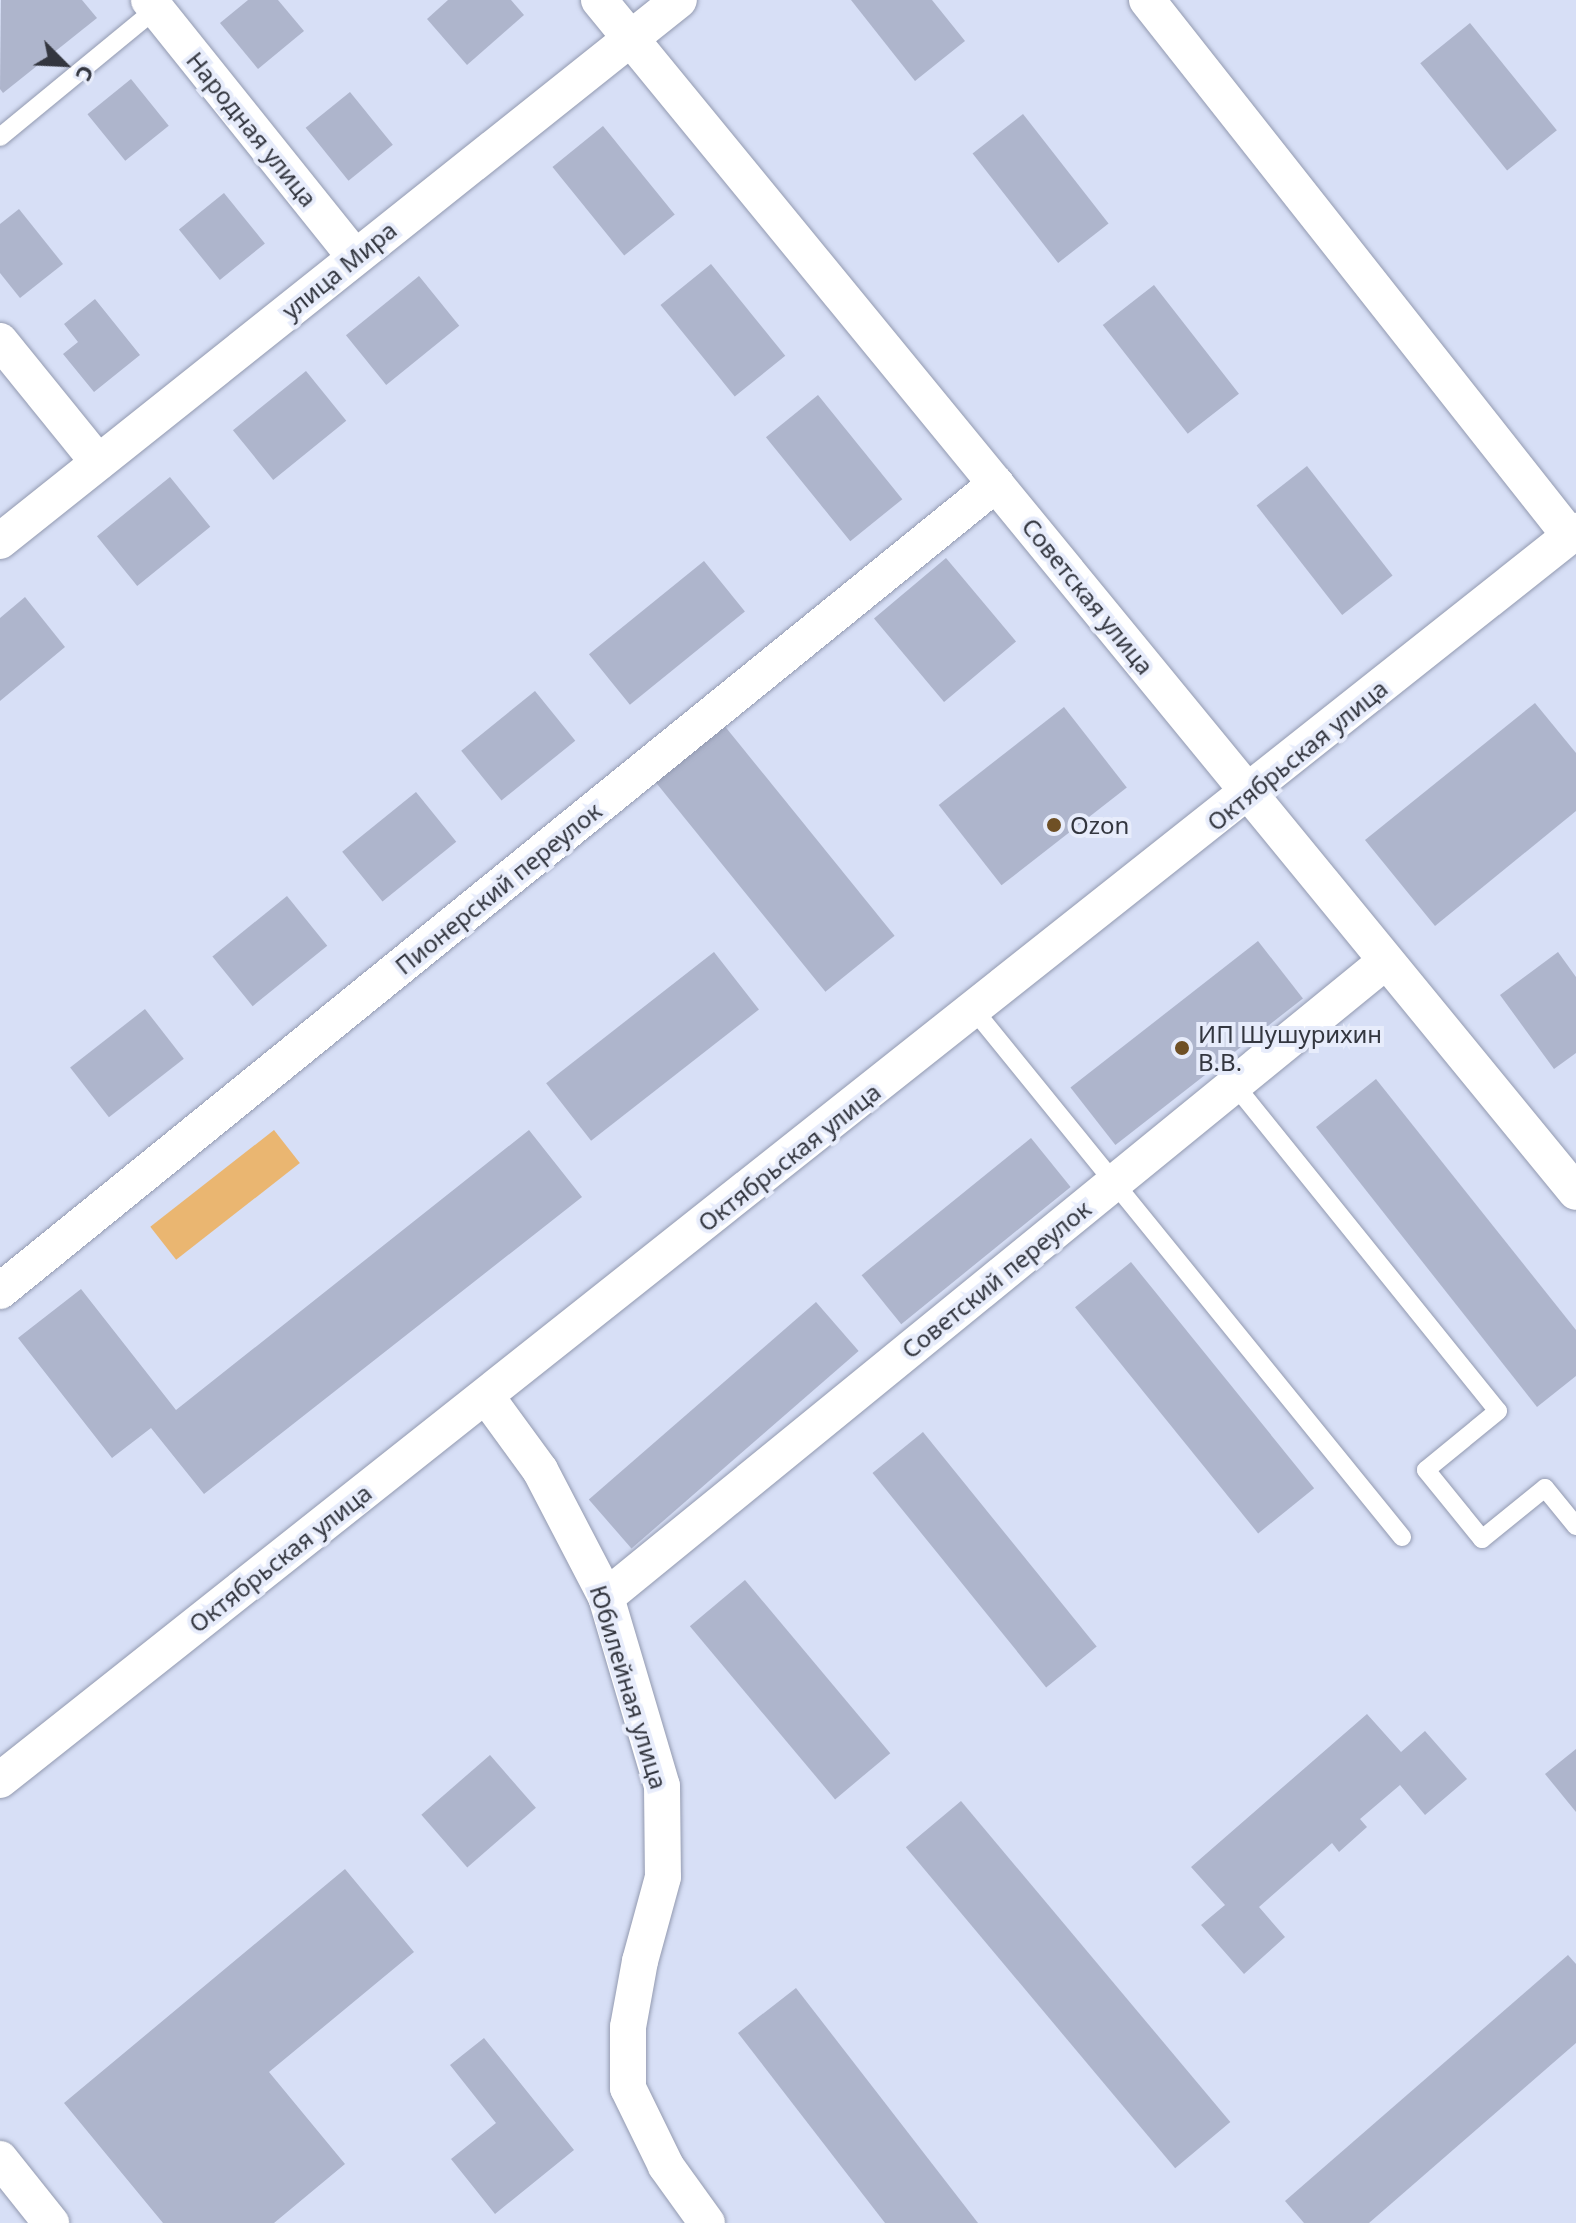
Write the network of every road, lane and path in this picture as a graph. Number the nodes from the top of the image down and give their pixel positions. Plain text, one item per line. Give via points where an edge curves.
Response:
1 (599, 0) edge
2 (679, 0) edge
3 (1147, 0) edge
4 (152, 4) edge
5 (630, 38) junction
6 (0, 137) edge
7 (355, 257) junction
8 (0, 341) edge
9 (98, 462) junction
10 (996, 484) junction
11 (1573, 534) edge
12 (0, 541) edge
13 (1249, 793) junction
14 (1386, 961) junction
15 (974, 1010) junction
16 (1234, 1084) junction
17 (1114, 1182) junction
18 (1576, 1192) edge
19 (0, 1291) edge
20 (486, 1396) junction
21 (1576, 1526) edge
22 (1402, 1537) dead end
23 (606, 1597) junction
24 (0, 1780) edge
25 (0, 2159) edge
26 (700, 2220) edge
27 (51, 2223) edge

1 - 5 street, Советская улица
2 - 5 street, улица Мира
3 - 11 street
4 - 6 lane
4 - 7 street, Народная улица
5 - 7 street, улица Мира
5 - 10 street, Советская улица
7 - 9 street, улица Мира
8 - 9 street
9 - 12 street, улица Мира
10 - 13 street, Советская улица
10 - 19 street, Пионерский переулок
11 - 13 street, Октябрьская улица
13 - 14 street, Советская улица
13 - 15 street, Октябрьская улица
14 - 16 street, Советский переулок
14 - 18 street, Советская улица
15 - 17 lane
15 - 20 street, Октябрьская улица
16 - 17 street, Советский переулок
16 - 21 lane via 1498,1411 1426,1470 1482,1539 1545,1488
17 - 22 lane
17 - 23 street, Советский переулок
20 - 23 street, Юбилейная улица via 540,1470
20 - 24 street, Октябрьская улица
23 - 26 street, Юбилейная улица via 662,1786 663,1877 628,2027 628,2088
25 - 27 street

